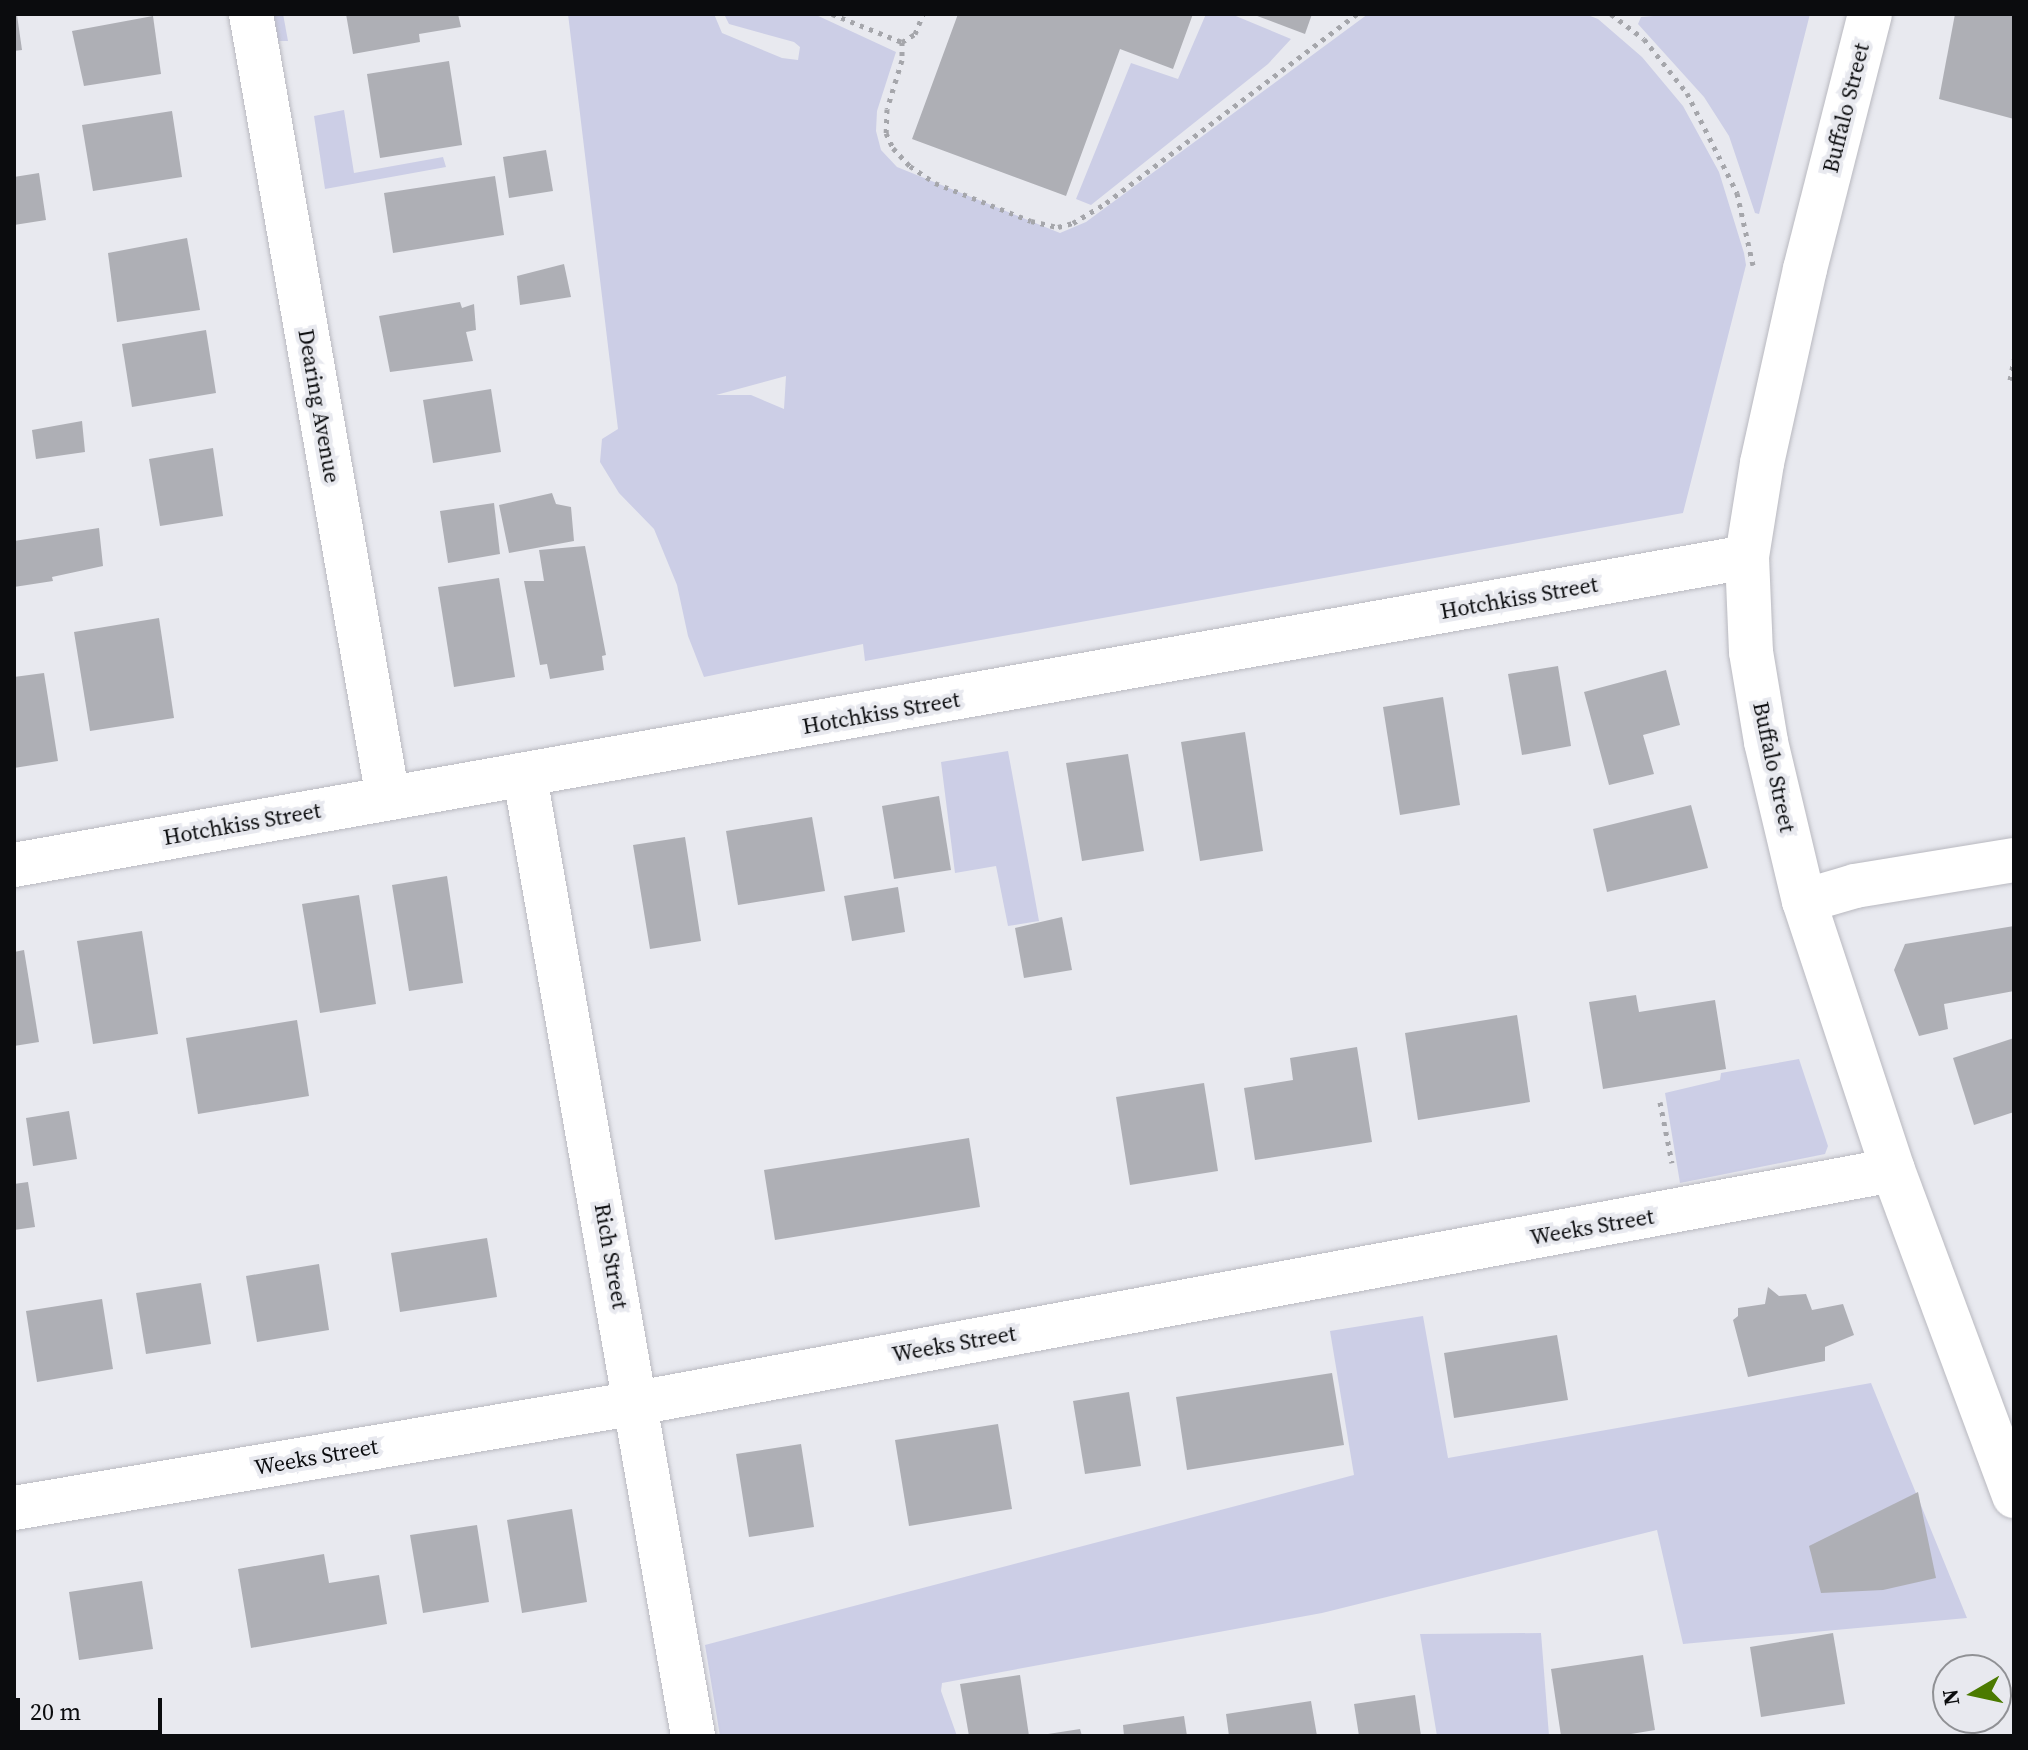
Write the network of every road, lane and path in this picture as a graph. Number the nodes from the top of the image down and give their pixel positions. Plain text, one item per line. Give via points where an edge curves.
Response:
1 (251, 14) edge
2 (832, 14) edge
3 (923, 14) edge
4 (1357, 14) edge
5 (1611, 14) edge
6 (1870, 14) edge
7 (902, 42) junction
8 (1753, 265) dead end
9 (2014, 359) edge
10 (2010, 380) dead end
11 (1747, 557) junction
12 (525, 777) junction
13 (388, 798) junction
14 (2014, 860) edge
15 (14, 865) edge
16 (1804, 901) junction
17 (1660, 1102) dead end
18 (1893, 1170) junction
19 (1681, 1211) junction
20 (637, 1403) junction
21 (2006, 1450) edge
22 (2014, 1496) edge
23 (14, 1508) edge
24 (693, 1736) edge

1 - 13 street, Dearing Avenue
2 - 7 path
3 - 7 path via 915,34
4 - 7 path via 1106,203 1058,227 935,183 893,148 886,133 887,109
5 - 8 path via 1644,39 1687,93 1737,193
6 - 11 street, Buffalo Street via 1805,269
9 - 10 path
11 - 12 street, Hotchkiss Street
11 - 16 street, Buffalo Street via 1753,667
12 - 13 street, Hotchkiss Street
12 - 20 street, Rich Street
13 - 15 street, Hotchkiss Street
14 - 16 street via 1855,886
16 - 18 street, Buffalo Street
17 - 19 path
18 - 19 street, Weeks Street
18 - 21 street, Buffalo Street
19 - 20 street, Weeks Street
20 - 23 street, Weeks Street
20 - 24 street, Rich Street
21 - 22 street, Buffalo Street

